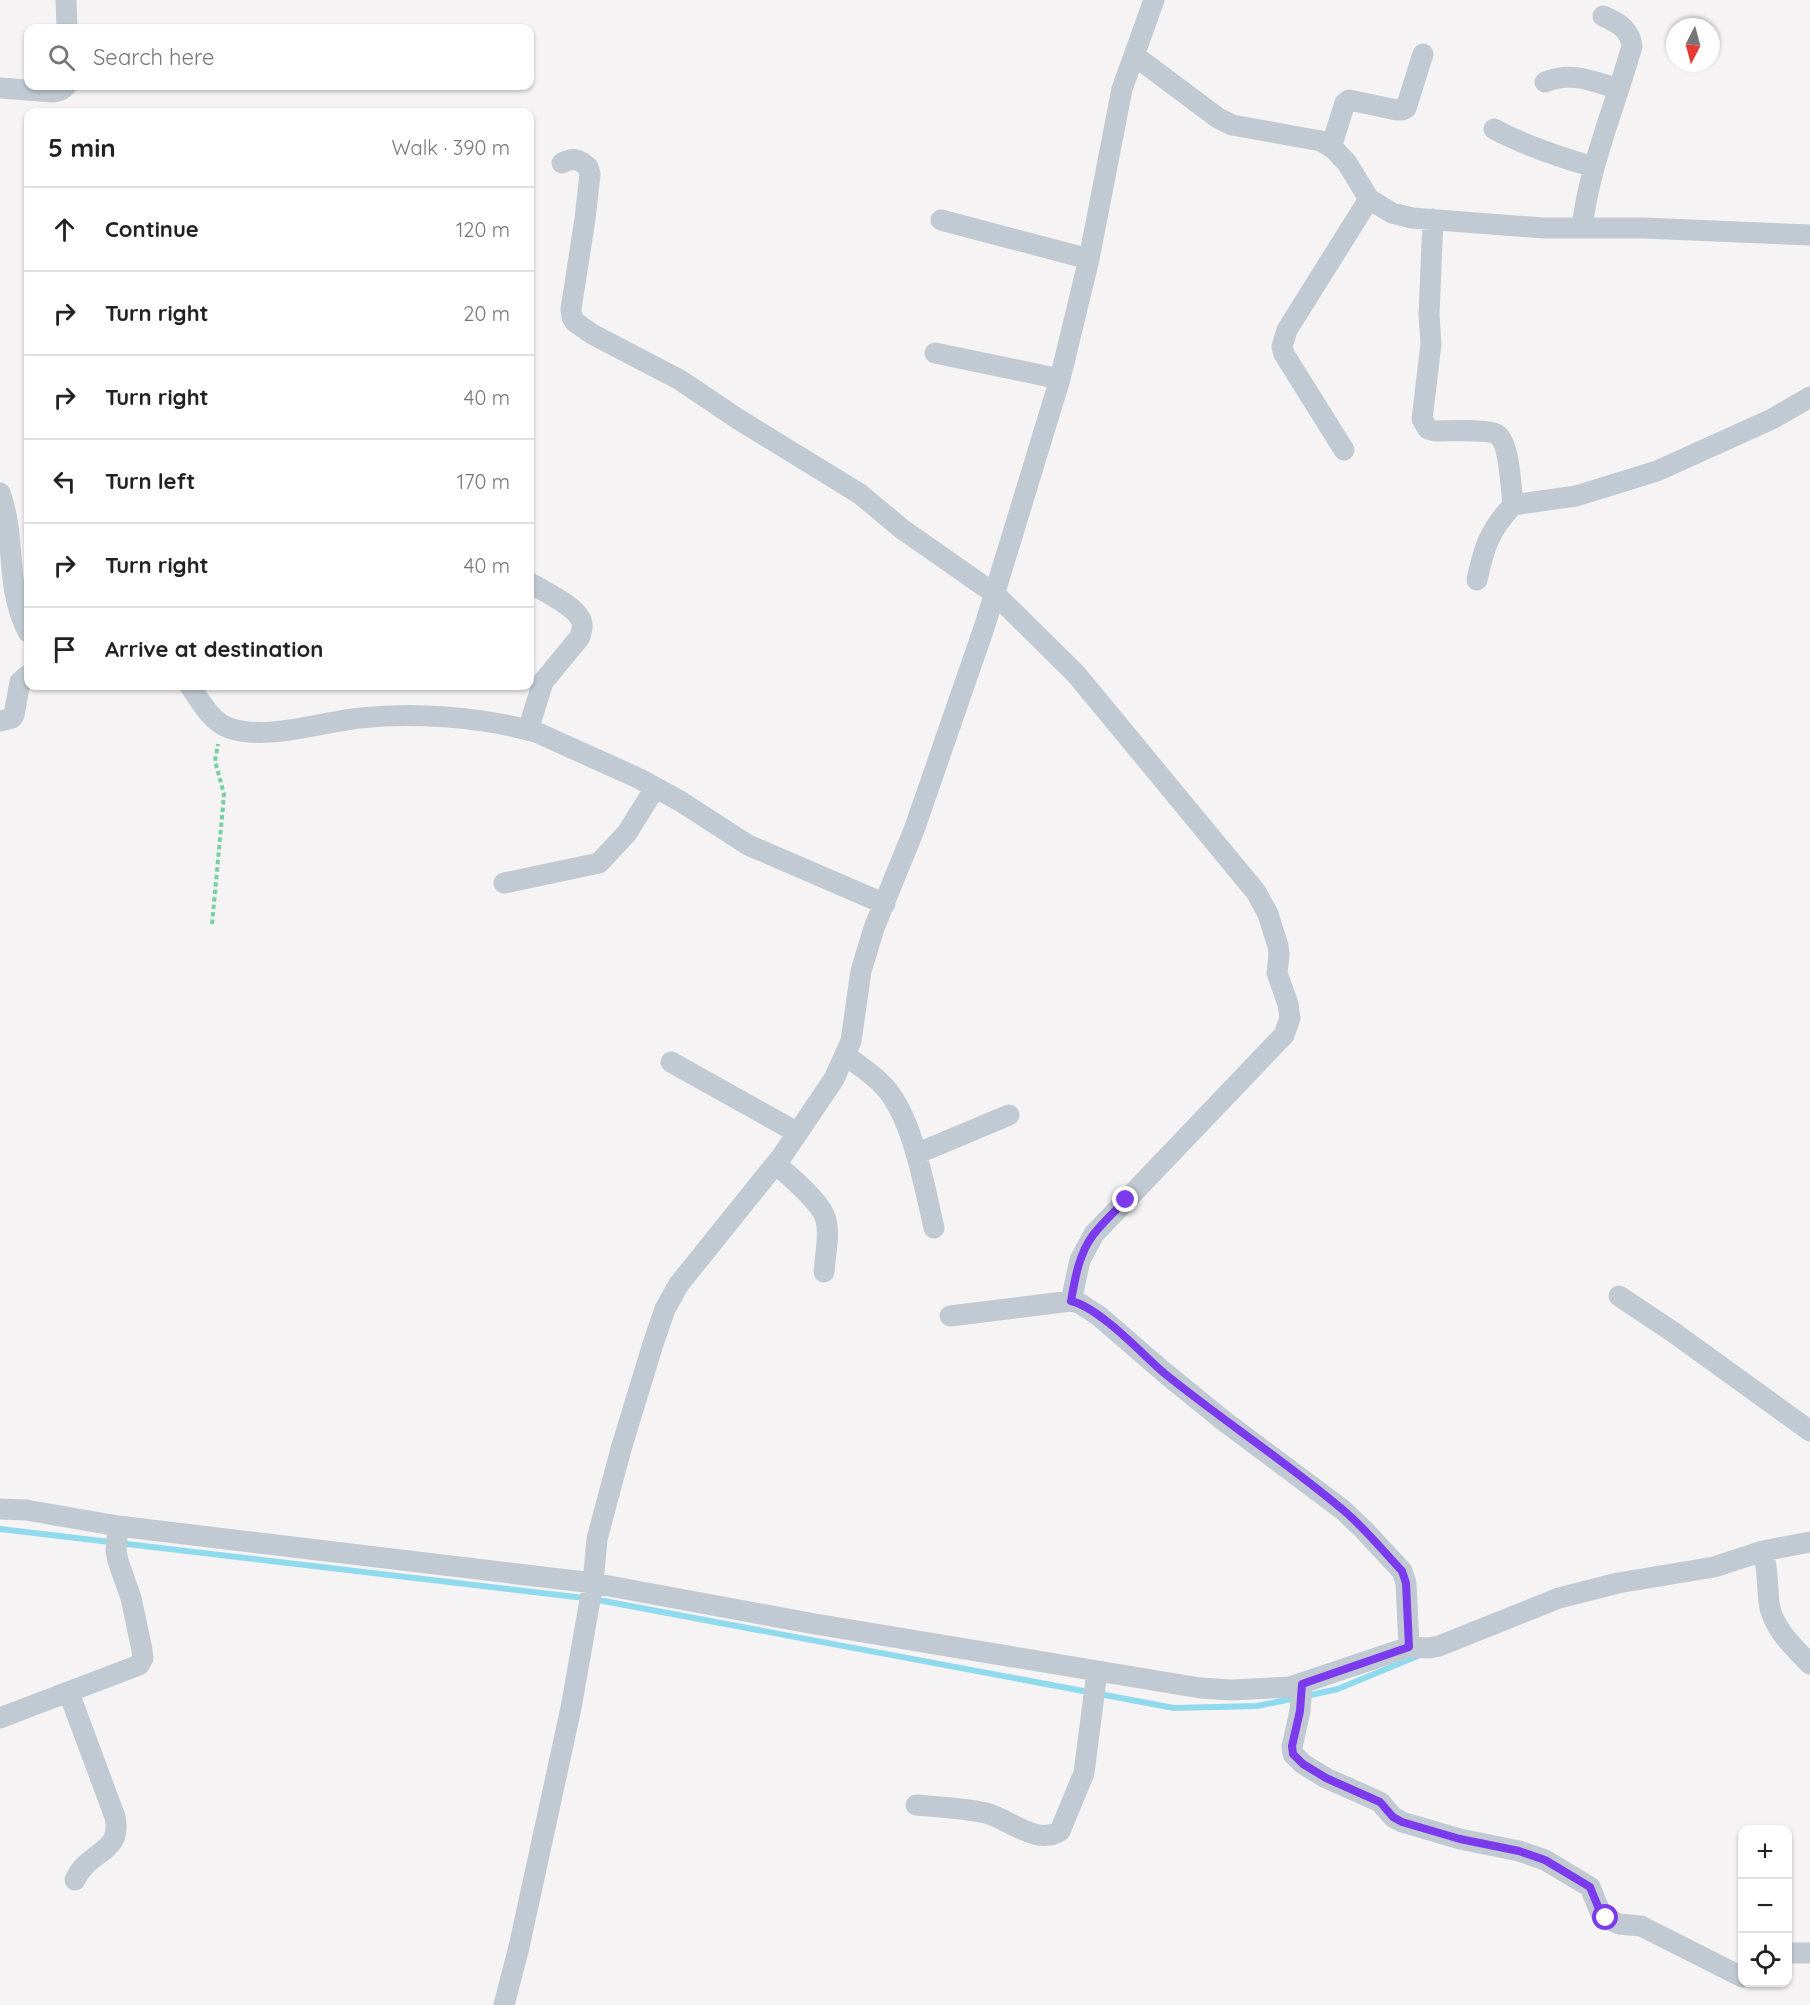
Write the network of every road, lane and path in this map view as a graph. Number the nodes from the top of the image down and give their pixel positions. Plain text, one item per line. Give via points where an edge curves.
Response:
1 (66, 0) edge
2 (1154, 0) edge
3 (1603, 16) dead end
4 (67, 24) edge
5 (1423, 54) dead end
6 (1135, 56) junction
7 (1545, 82) dead end
8 (0, 88) edge
9 (1619, 89) junction
10 (24, 90) edge
11 (26, 90) edge
12 (61, 90) edge
13 (1494, 129) dead end
14 (1331, 147) junction
15 (562, 163) dead end
16 (1594, 167) junction
17 (1369, 199) junction
18 (1432, 219) junction
19 (941, 220) dead end
20 (1582, 228) junction
21 (1810, 235) edge
22 (1089, 259) junction
23 (935, 353) dead end
24 (1060, 379) junction
25 (1810, 398) edge
26 (1344, 450) dead end
27 (0, 492) edge
28 (1513, 505) junction
29 (1477, 580) dead end
30 (534, 585) edge
31 (994, 594) junction
32 (24, 621) edge
33 (24, 678) edge
34 (193, 690) edge
35 (0, 721) edge
36 (223, 726) junction
37 (528, 730) junction
38 (655, 788) junction
39 (504, 883) dead end
40 (885, 904) junction
41 (212, 924) dead end
42 (845, 1055) junction
43 (671, 1062) dead end
44 (1009, 1115) dead end
45 (798, 1133) junction
46 (916, 1154) junction
47 (776, 1164) junction
48 (934, 1228) dead end
49 (824, 1272) dead end
50 (1619, 1296) dead end
51 (1071, 1301) junction
52 (950, 1316) dead end
53 (1810, 1431) edge
54 (0, 1509) edge
55 (118, 1526) junction
56 (1810, 1542) edge
57 (1766, 1565) junction
58 (591, 1597) junction
59 (1409, 1647) junction
60 (1810, 1664) edge
61 (1096, 1682) junction
62 (69, 1693) junction
63 (1302, 1696) junction
64 (0, 1718) edge
65 (916, 1804) dead end
66 (75, 1880) dead end
67 (1792, 1953) edge
68 (1810, 1953) edge
69 (1738, 1974) edge
70 (504, 2005) edge

1 - 4 street
2 - 6 street
3 - 9 street via 1623,27 1631,41
5 - 14 street via 1406,108 1396,110 1349,100
6 - 14 street via 1232,125 1321,141
6 - 22 street via 1122,89
7 - 9 street via 1574,76
8 - 10 street
9 - 16 street
11 - 12 street
13 - 16 street via 1558,157
14 - 17 street via 1347,163
15 - 31 street via 575,159 588,167 590,174 571,309 575,322 680,380 860,494
16 - 20 street
17 - 18 street via 1392,213
17 - 26 street via 1287,330 1282,346
18 - 20 street
18 - 28 street via 1431,344 1423,423 1435,431 1489,432 1499,436 1505,446
19 - 22 street
20 - 21 street
22 - 24 street
23 - 24 street
24 - 31 street
25 - 28 street via 1773,419 1657,471 1576,496
27 - 32 street via 7,513 15,597
28 - 29 street via 1491,532
30 - 37 street via 574,609 582,629 580,637 543,682
31 - 40 street via 939,761
31 - 51 street via 1076,674 1256,892 1275,932 1277,973 1290,1018 1284,1035 1094,1234 1080,1260
33 - 35 street via 14,715
34 - 36 street
36 - 37 street via 266,732 351,718 410,716
36 - 41 path via 216,761 224,794
37 - 38 street via 555,739
38 - 39 street via 627,833 599,863
38 - 40 street via 748,845
40 - 42 street via 861,971 854,1029
42 - 45 street
42 - 46 street via 892,1095
43 - 45 street
44 - 46 street
45 - 47 street
46 - 48 street
47 - 49 street via 825,1216
47 - 58 street via 684,1276 665,1309 607,1498 597,1539
50 - 53 street
51 - 52 street
51 - 59 street via 1099,1316 1364,1530 1402,1571
54 - 55 street
55 - 58 street
55 - 62 street via 116,1551 131,1598 143,1658 132,1670
56 - 57 street
57 - 59 street via 1714,1567 1618,1583 1558,1598 1439,1646
57 - 60 street via 1769,1606 1775,1621
58 - 61 street via 815,1624
58 - 70 street via 571,1708
59 - 63 street
61 - 63 street via 1260,1690
61 - 65 street via 1084,1773 1060,1831 1054,1835 1029,1833 987,1814
62 - 64 street
62 - 66 street via 115,1816 117,1832 113,1843 86,1863
63 - 69 street via 1292,1746 1293,1754 1303,1764 1380,1802 1402,1822 1545,1860 1590,1887 1606,1918 1641,1926
67 - 68 street

